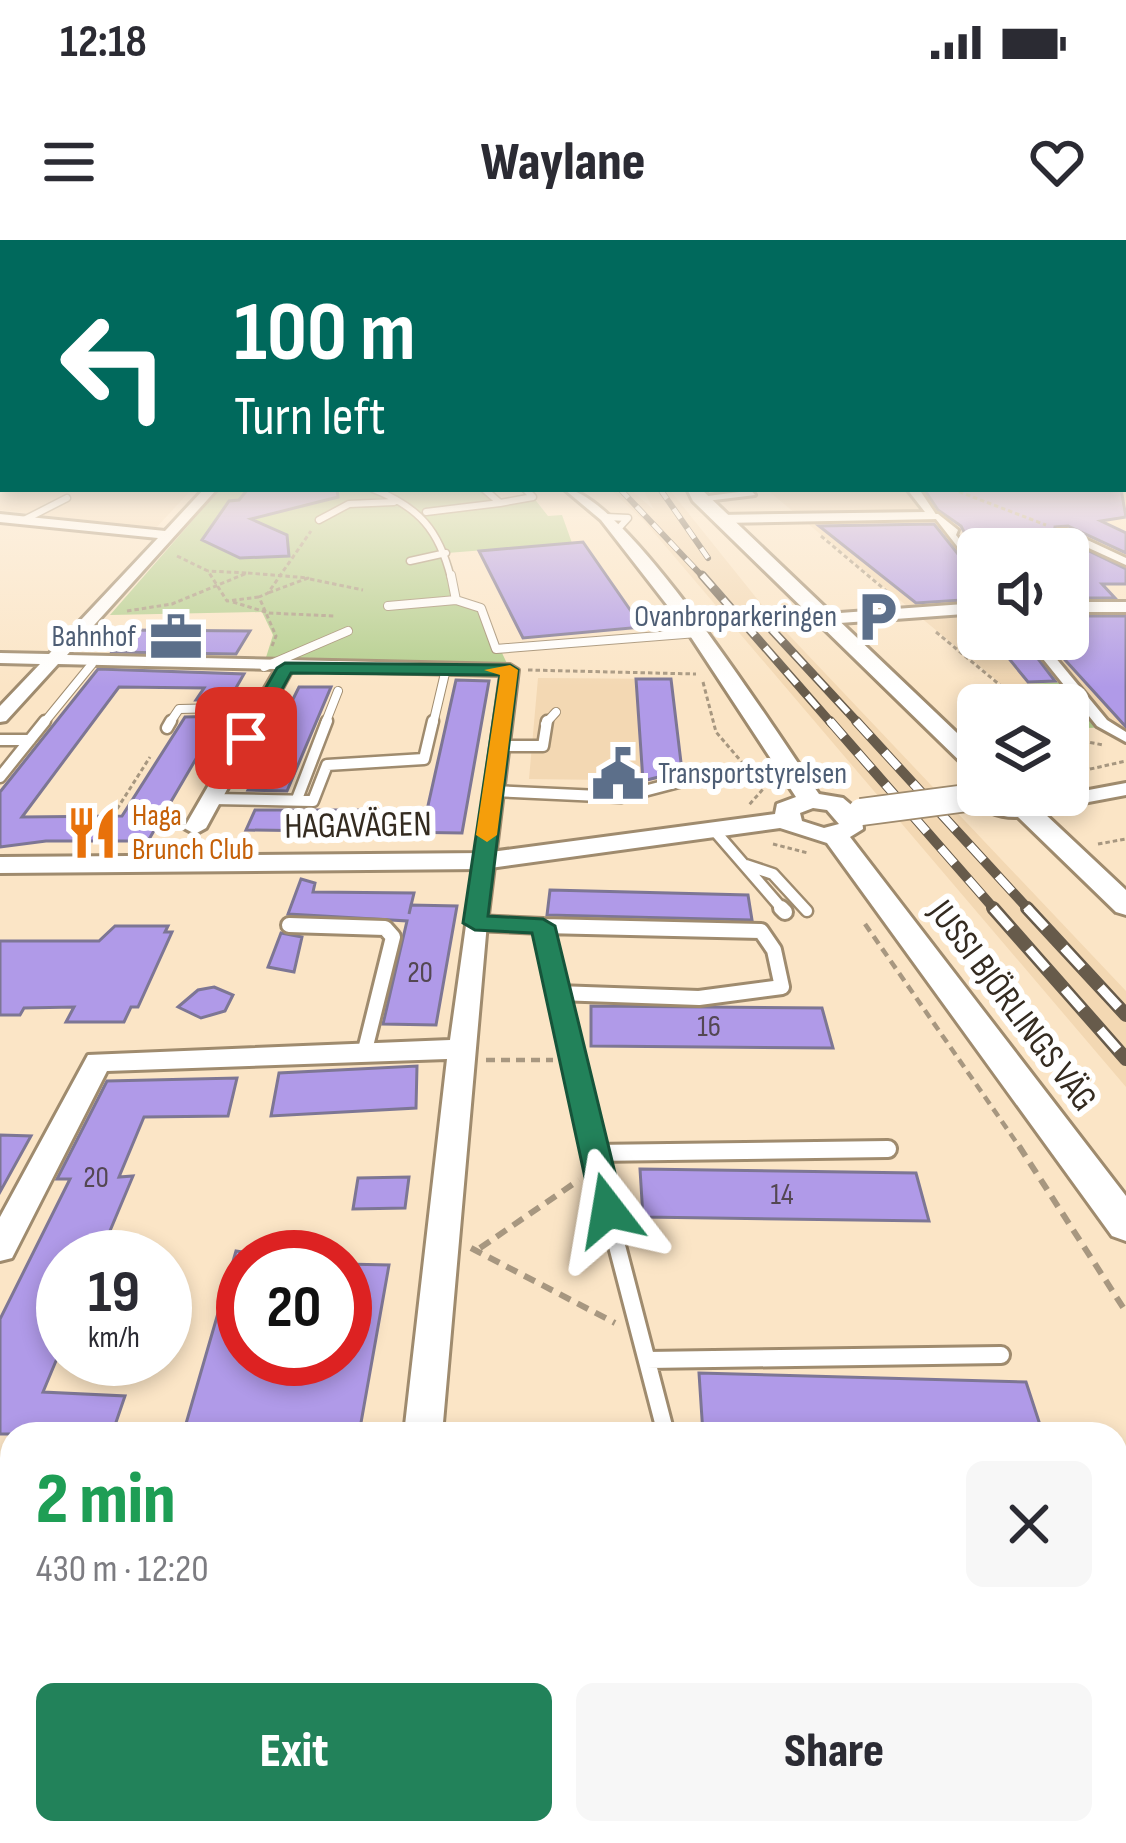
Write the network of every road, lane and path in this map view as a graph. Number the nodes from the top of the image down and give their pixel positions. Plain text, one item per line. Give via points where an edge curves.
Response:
1 (167, 538) edge
2 (307, 538) edge
3 (439, 538) edge
4 (622, 538) edge
5 (739, 538) edge
6 (824, 538) edge
7 (1116, 540) dead end
8 (1089, 543) edge
9 (1089, 544) edge
10 (839, 550) junction
11 (850, 550) dead end
12 (446, 553) junction
13 (172, 554) dead end
14 (410, 561) dead end
15 (1126, 562) edge
16 (208, 572) junction
17 (247, 573) junction
18 (279, 575) junction
19 (310, 579) junction
20 (215, 585) junction
21 (363, 590) dead end
22 (268, 593) junction
23 (259, 597) junction
24 (456, 600) junction
25 (227, 601) junction
26 (388, 606) dead end
27 (1126, 607) edge
28 (1089, 608) edge
29 (957, 609) edge
30 (909, 610) junction
31 (123, 612) dead end
32 (268, 614) junction
33 (335, 616) dead end
34 (784, 617) dead end
35 (826, 620) junction
36 (726, 622) dead end
37 (348, 631) dead end
38 (697, 633) junction
39 (529, 647) junction
40 (0, 658) edge
41 (56, 660) junction
42 (1050, 660) edge
43 (92, 664) junction
44 (263, 668) junction
45 (285, 668) junction
46 (446, 669) junction
47 (510, 670) junction
48 (999, 684) edge
49 (338, 691) dead end
50 (263, 707) junction
51 (556, 712) dead end
52 (0, 718) edge
53 (167, 728) dead end
54 (1126, 738) edge
55 (0, 740) edge
56 (30, 740) junction
57 (499, 746) junction
58 (957, 746) edge
59 (150, 757) dead end
60 (1126, 761) edge
61 (1089, 769) edge
62 (0, 777) edge
63 (1126, 777) edge
64 (694, 778) dead end
65 (1089, 783) edge
66 (1126, 789) edge
67 (493, 791) junction
68 (1089, 795) edge
69 (212, 799) junction
70 (296, 800) junction
71 (812, 800) junction
72 (957, 800) edge
73 (732, 805) dead end
74 (117, 809) dead end
75 (751, 812) junction
76 (1051, 816) edge
77 (785, 820) junction
78 (195, 829) dead end
79 (713, 830) junction
80 (843, 831) junction
81 (1126, 839) edge
82 (1081, 846) dead end
83 (483, 861) junction
84 (741, 864) junction
85 (0, 865) edge
86 (1126, 906) edge
87 (807, 910) dead end
88 (785, 912) dead end
89 (862, 920) dead end
90 (475, 923) junction
91 (289, 925) dead end
92 (543, 926) junction
93 (557, 993) junction
94 (364, 1054) junction
95 (463, 1055) junction
96 (572, 1060) junction
97 (888, 1149) dead end
98 (595, 1160) junction
99 (1126, 1226) edge
100 (0, 1248) edge
101 (1126, 1312) edge
102 (641, 1337) junction
103 (1001, 1355) dead end
104 (646, 1360) junction
105 (424, 1422) edge
106 (663, 1422) edge

1 - 41 street
2 - 18 path
3 - 12 lane
4 - 38 street
5 - 35 street
6 - 10 path
7 - 8 street
9 - 15 street
10 - 11 path
10 - 30 path
12 - 14 lane
12 - 24 lane
13 - 16 path
16 - 17 path
16 - 20 path
17 - 18 path
17 - 20 path
18 - 19 path
18 - 22 path
19 - 21 path
19 - 22 path
20 - 25 path
20 - 31 path via 172,604
22 - 23 path
23 - 25 path
23 - 32 path
24 - 26 lane
24 - 39 lane via 481,608 496,650
25 - 32 path
27 - 28 street
29 - 30 street
30 - 35 street
30 - 48 path
32 - 33 path
32 - 44 path via 276,635
34 - 36 path, bridge
35 - 58 street
37 - 44 lane
38 - 39 lane
38 - 71 street
39 - 47 lane
40 - 41 street
41 - 43 street
41 - 52 street
42 - 54 street via 1102,723
43 - 44 street
43 - 56 lane
44 - 45 street
45 - 46 street
45 - 50 street
46 - 47 street
46 - 70 lane via 424,759 340,760 327,765 313,801
47 - 57 street
47 - 75 path via 701,674 716,732 764,788
49 - 70 lane
50 - 53 lane via 179,709
50 - 69 street
51 - 57 lane via 544,723 543,746
55 - 56 lane
56 - 62 lane
57 - 67 street
59 - 74 path
60 - 61 path
63 - 65 street
64 - 67 lane via 665,793 605,799
66 - 68 street
67 - 83 street
69 - 70 lane
69 - 78 street
71 - 77 street via 786,808
71 - 80 street
72 - 80 street, bridge
73 - 75 path
75 - 77 street, HAGAVÄGEN
75 - 79 street, HAGAVÄGEN
75 - 80 path via 775,846
76 - 86 street
77 - 80 street via 800,831
79 - 83 street, HAGAVÄGEN
79 - 84 lane
80 - 99 street, JUSSI BJÖRLINGS VÄG
81 - 82 path
83 - 85 street, HAGAVÄGEN
83 - 90 street
84 - 87 lane via 773,874
84 - 88 lane
89 - 101 path
90 - 92 lane
90 - 95 street
91 - 94 lane via 385,928 392,937
92 - 93 lane
92 - 93 lane via 760,931 774,950 782,987 688,999
93 - 96 lane
94 - 95 street
94 - 100 street via 98,1062
95 - 96 path
95 - 105 street
96 - 98 lane
97 - 98 lane
98 - 102 lane
98 - 102 path via 480,1248
102 - 104 lane
103 - 104 lane
104 - 106 lane

